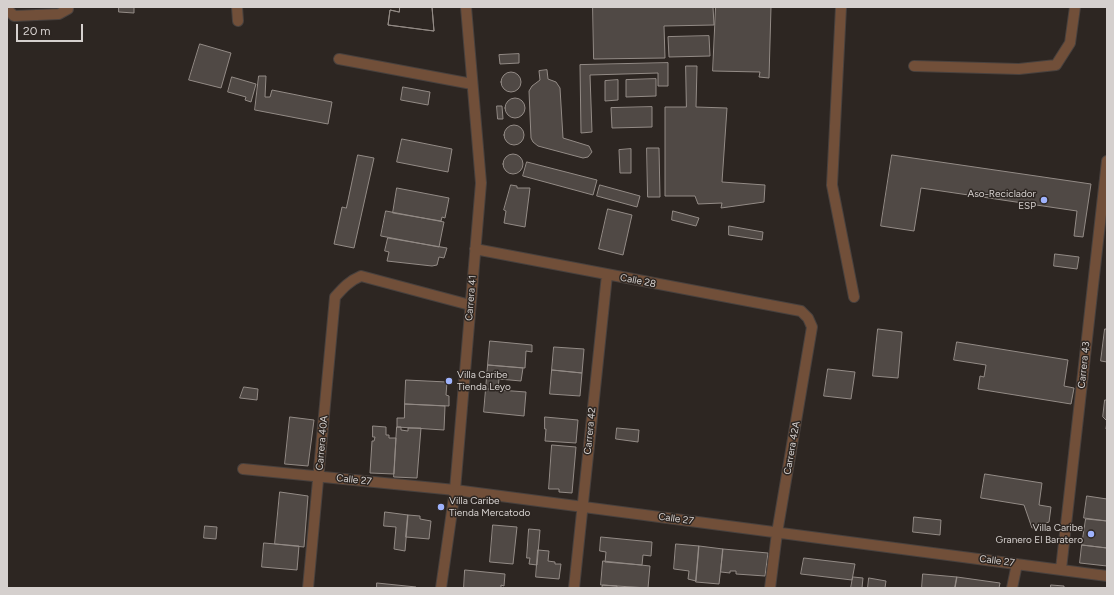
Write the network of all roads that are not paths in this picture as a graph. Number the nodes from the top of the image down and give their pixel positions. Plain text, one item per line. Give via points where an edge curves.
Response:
1 (68, 7) edge
2 (237, 7) edge
3 (466, 7) edge
4 (841, 7) edge
5 (1075, 7) edge
6 (7, 9) edge
7 (238, 20) dead end
8 (339, 59) dead end
9 (914, 66) dead end
10 (472, 84) junction
11 (1107, 160) edge
12 (1106, 175) edge
13 (475, 249) junction
14 (607, 275) junction
15 (854, 297) dead end
16 (470, 305) junction
17 (801, 311) joint
18 (243, 469) dead end
19 (319, 476) junction
20 (455, 490) junction
21 (582, 506) junction
22 (777, 533) junction
23 (1017, 564) junction
24 (1060, 569) junction
25 (1107, 576) edge
26 (308, 588) edge
27 (441, 588) edge
28 (574, 588) edge
29 (770, 588) edge
30 (1012, 588) edge

1 - 6 street via 60,14 14,16
2 - 7 street
3 - 10 street, Carrera 41
4 - 15 street via 832,185
5 - 9 street via 1070,43 1056,66 1019,69
8 - 10 street
10 - 13 street, Carrera 41 via 481,182
11 - 12 street, Carrera 43
12 - 24 street, Carrera 43
13 - 14 street, Calle 28
13 - 16 street, Carrera 41
14 - 17 street, Calle 28
14 - 21 street, Carrera 42
16 - 19 street, Carrera 40A via 361,276 352,279 335,297
16 - 20 street, Carrera 41
17 - 22 street, Carrera 42A via 808,318 812,328
18 - 19 street, Calle 27
19 - 20 street, Calle 27
19 - 26 street, Carrera 40A
20 - 21 street, Calle 27
20 - 27 street, Carrera 41
21 - 22 street, Calle 27
21 - 28 street, Carrera 42
22 - 23 street, Calle 27
22 - 29 street, Carrera 42A
23 - 24 street, Calle 27
23 - 30 street
24 - 25 street, Calle 27

